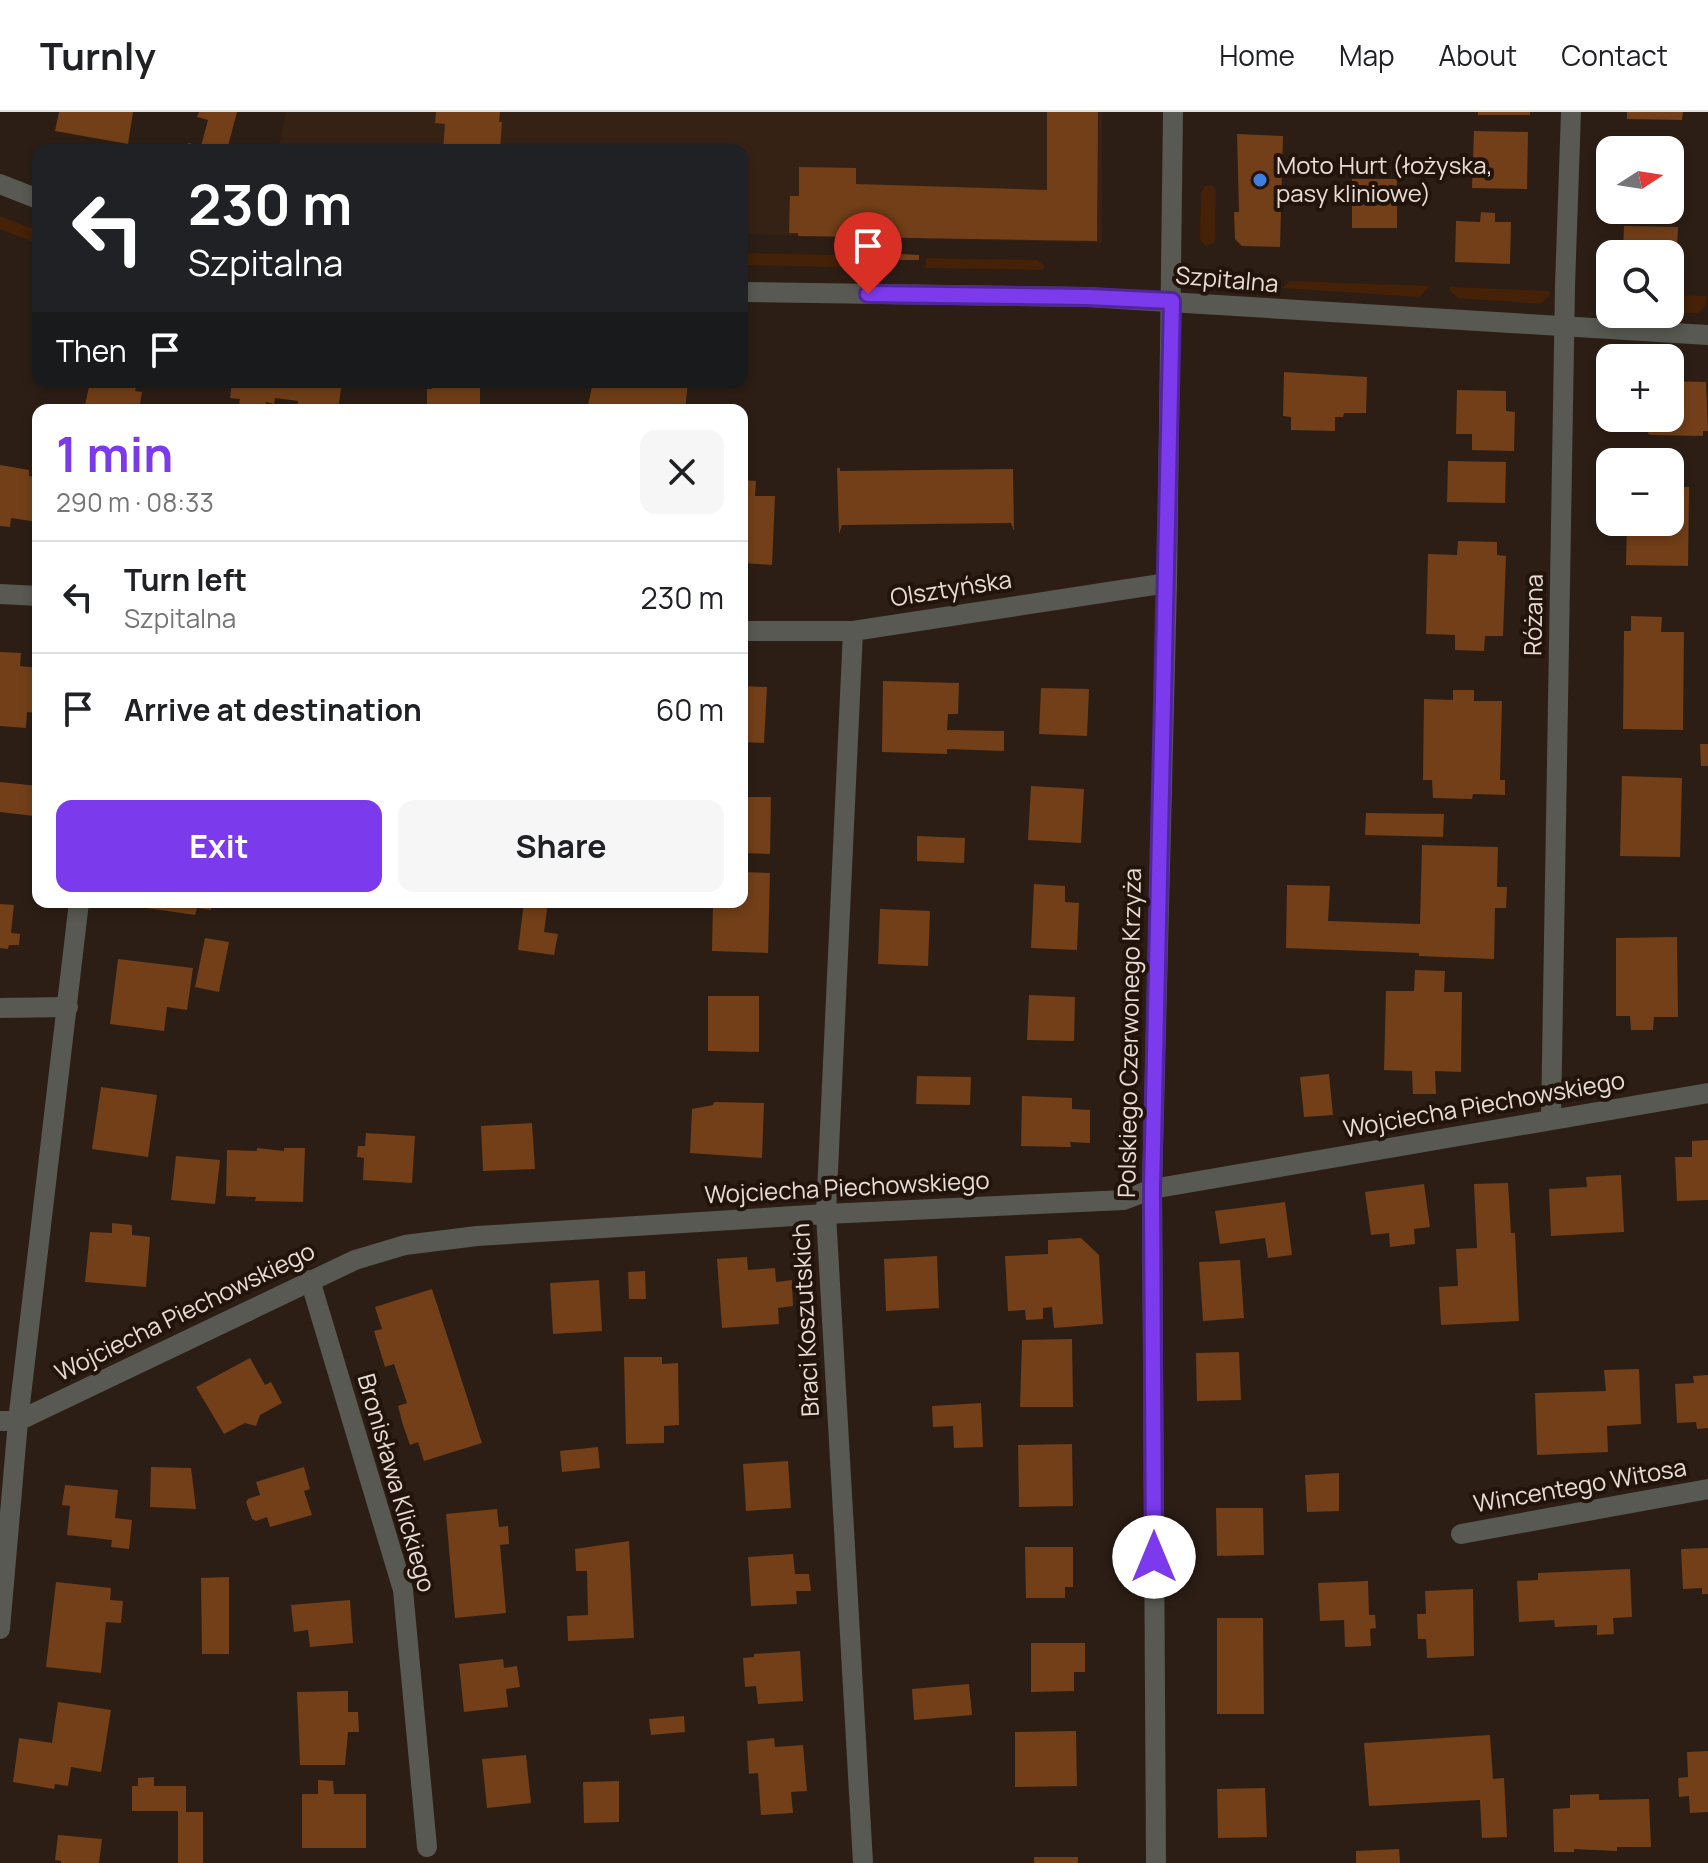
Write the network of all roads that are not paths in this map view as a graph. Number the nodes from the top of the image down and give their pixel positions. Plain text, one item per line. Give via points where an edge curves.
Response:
1 (1173, 112) edge
2 (1571, 112) edge
3 (0, 184) edge
4 (32, 197) edge
5 (748, 292) edge
6 (1172, 301) junction
7 (1564, 328) junction
8 (1708, 335) edge
9 (1167, 583) junction
10 (0, 594) edge
11 (32, 596) edge
12 (748, 631) edge
13 (853, 631) junction
14 (78, 908) edge
15 (68, 1007) junction
16 (0, 1008) edge
17 (1708, 1093) edge
18 (1551, 1119) junction
19 (1152, 1189) junction
20 (826, 1214) junction
21 (310, 1280) junction
22 (9, 1421) edge
23 (1708, 1489) edge
24 (1461, 1534) dead end
25 (0, 1629) edge
26 (427, 1847) dead end
27 (863, 1863) edge
28 (1156, 1863) edge

1 - 6 street, Polskiego Czerwonego Krzyża
2 - 7 street, Różana
3 - 4 street
5 - 6 street, Szpitalna
6 - 7 street, Szpitalna
6 - 9 street, Polskiego Czerwonego Krzyża
7 - 8 street, Szpitalna
7 - 18 street, Różana
9 - 13 street, Olsztyńska
9 - 19 street, Polskiego Czerwonego Krzyża
10 - 11 street
12 - 13 street, Olsztyńska
13 - 20 street, Braci Koszutskich
14 - 15 street
15 - 16 street
15 - 22 street
17 - 18 street, Wojciecha Piechowskiego
18 - 19 street, Wojciecha Piechowskiego
19 - 20 street, Wojciecha Piechowskiego via 1124,1200
19 - 28 street, Polskiego Czerwonego Krzyża
20 - 21 street, Wojciecha Piechowskiego via 405,1245
20 - 27 street, Braci Koszutskich
21 - 22 street, Wojciecha Piechowskiego
21 - 26 street, Bronisława Klickiego via 403,1590
22 - 25 street
23 - 24 street, Wincentego Witosa

